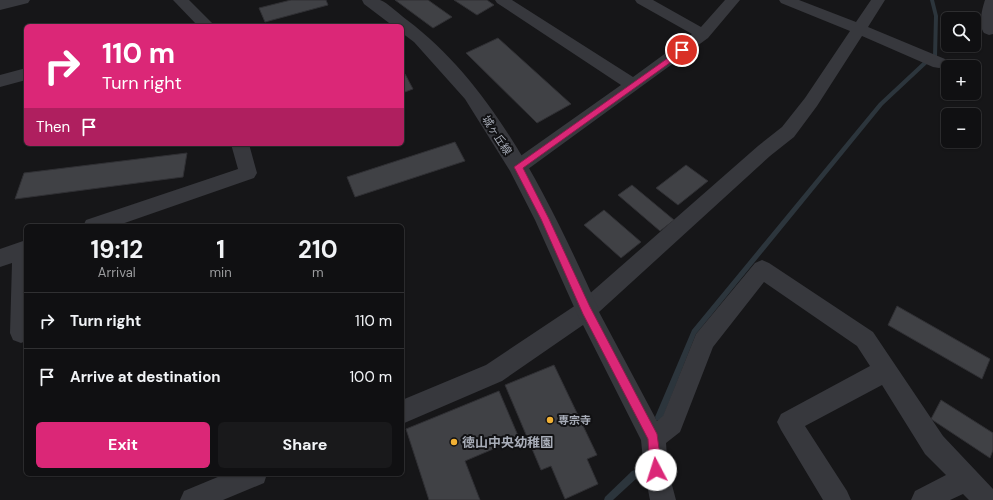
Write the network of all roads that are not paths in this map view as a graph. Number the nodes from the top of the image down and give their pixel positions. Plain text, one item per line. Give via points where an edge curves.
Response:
1 (23, 0) edge
2 (180, 0) edge
3 (370, 0) edge
4 (502, 0) edge
5 (642, 0) edge
6 (733, 0) edge
7 (786, 0) edge
8 (878, 0) edge
9 (992, 2) edge
10 (0, 5) edge
11 (205, 24) edge
12 (402, 24) edge
13 (404, 26) edge
14 (858, 28) junction
15 (989, 30) dead end
16 (703, 34) junction
17 (939, 63) dead end
18 (24, 75) edge
19 (0, 81) edge
20 (633, 85) junction
21 (241, 146) edge
22 (518, 167) junction
23 (99, 224) edge
24 (24, 250) edge
25 (0, 258) edge
26 (587, 310) junction
27 (21, 333) dead end
28 (886, 370) junction
29 (404, 411) edge
30 (653, 438) junction
31 (249, 476) edge
32 (965, 479) junction
33 (193, 500) edge
34 (663, 500) edge
35 (838, 500) edge
36 (924, 500) edge
37 (986, 500) edge

1 - 10 street
2 - 11 street
3 - 12 street, 城ヶ丘線
4 - 20 street
5 - 16 street
6 - 16 street
7 - 14 street
8 - 14 street
9 - 15 street via 989,9
13 - 22 street, 城ヶ丘線 via 420,38 471,94
14 - 17 street
14 - 26 street via 788,132
16 - 20 street
18 - 19 street
20 - 22 street
21 - 23 street via 248,173
22 - 26 street, 城ヶ丘線
24 - 25 street
24 - 27 street
26 - 29 street via 494,373
26 - 30 street, 城ヶ丘線
28 - 30 street via 865,339 762,268 704,341 672,424
28 - 32 street via 934,445
28 - 35 street via 788,422
30 - 34 street, 城ヶ丘線 via 656,470
31 - 33 street
32 - 36 street
32 - 37 street

